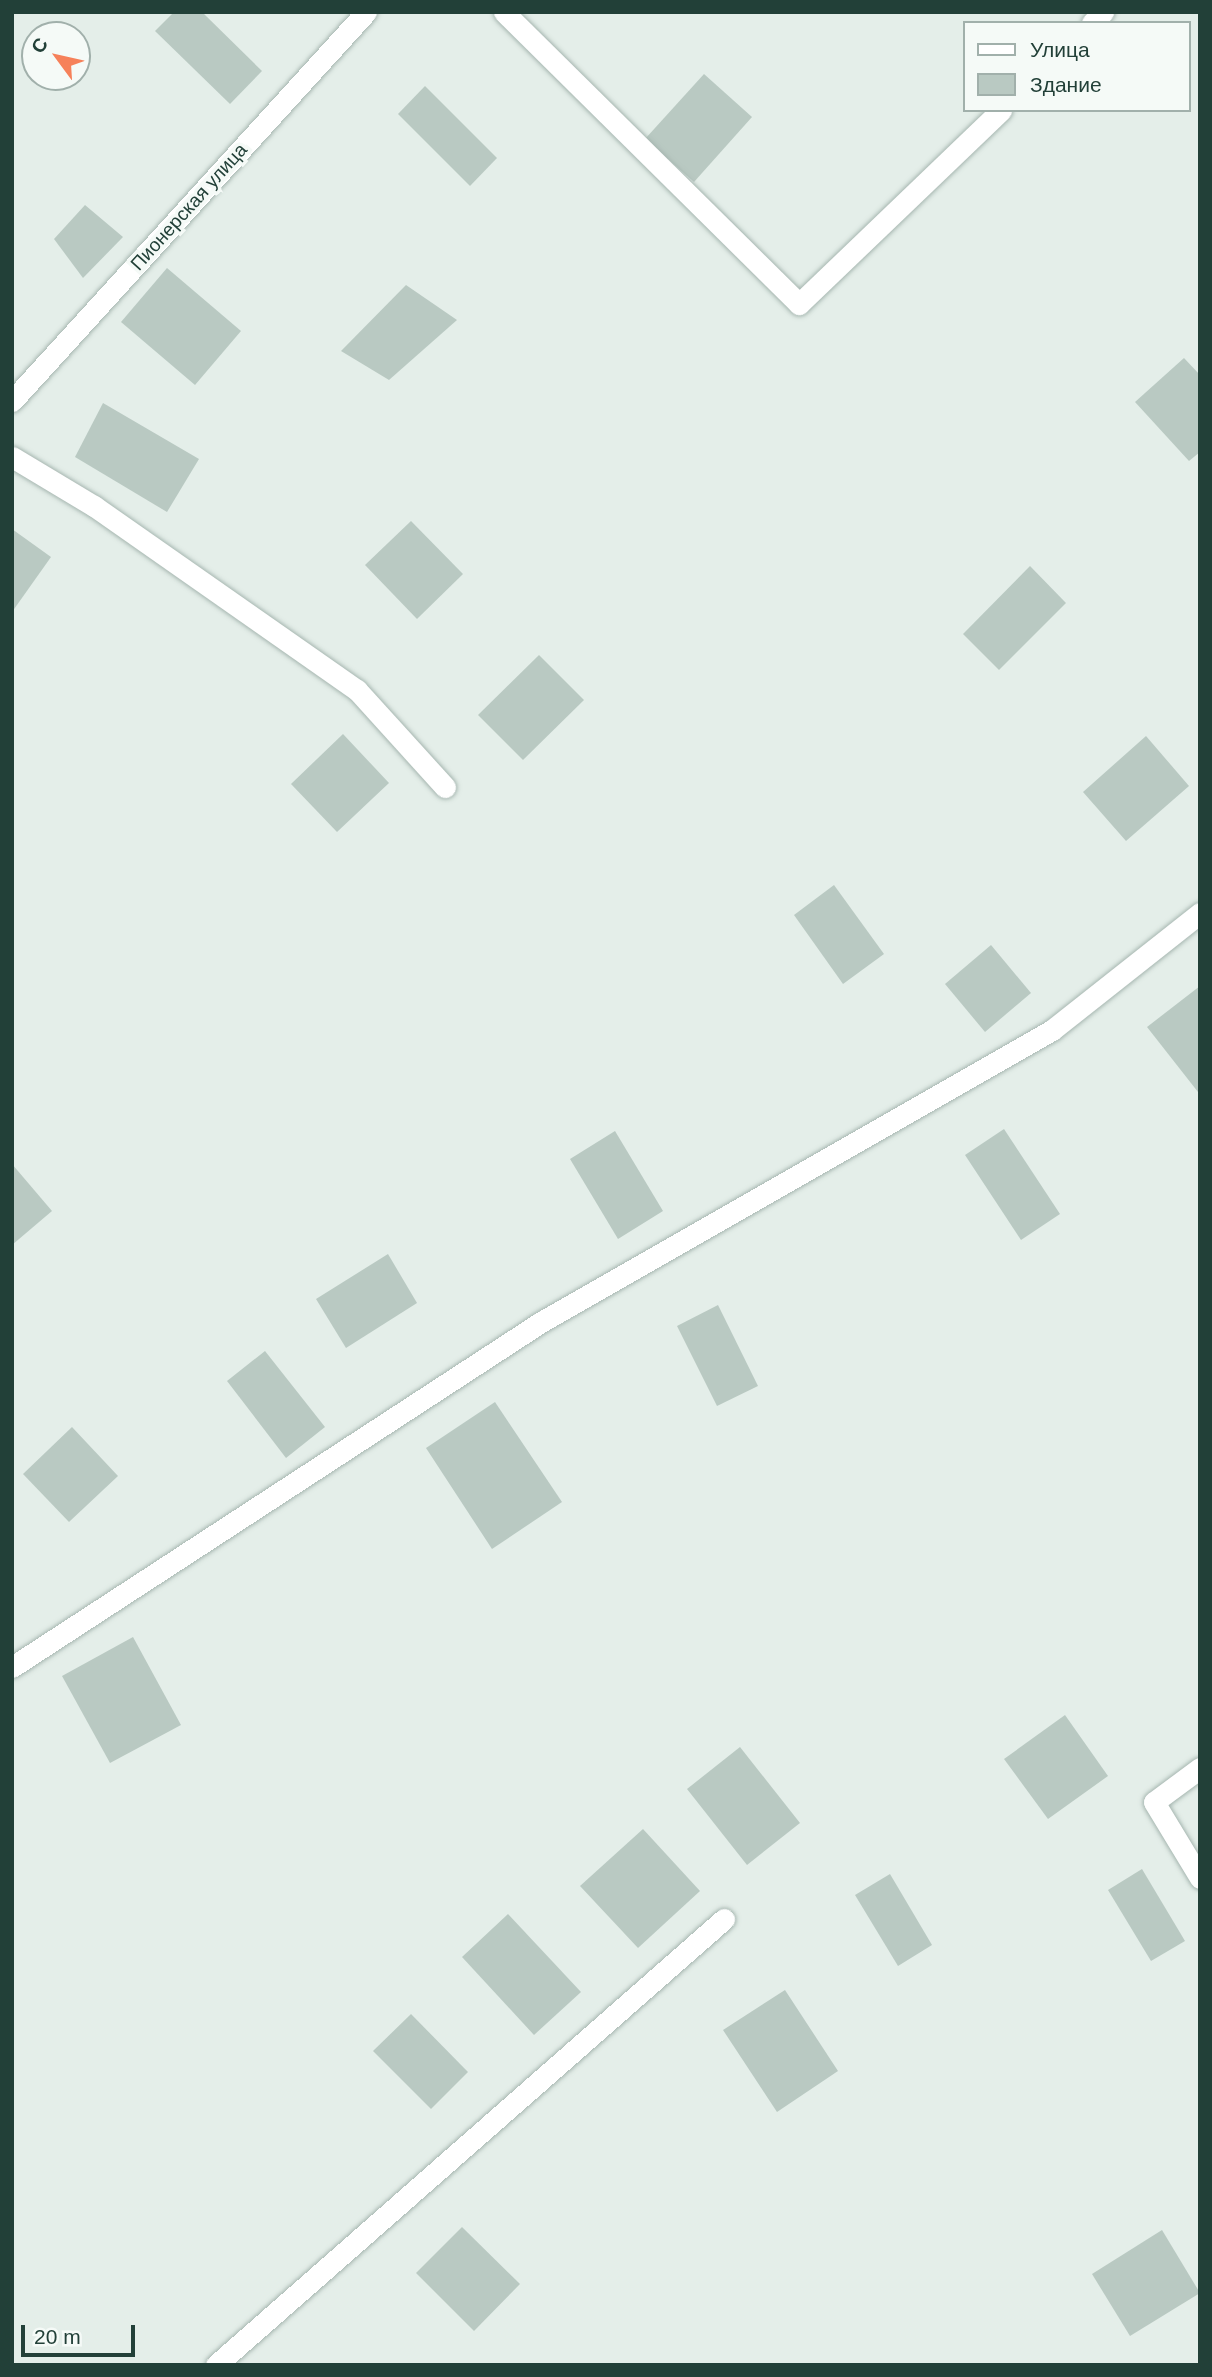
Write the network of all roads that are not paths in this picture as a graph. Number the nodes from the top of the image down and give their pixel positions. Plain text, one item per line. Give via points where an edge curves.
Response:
1 (366, 12) edge
2 (504, 12) edge
3 (999, 112) edge
4 (12, 401) edge
5 (12, 457) edge
6 (445, 787) dead end
7 (1200, 913) edge
8 (12, 1667) edge
9 (1200, 1768) edge
10 (1200, 1878) edge
11 (724, 1919) dead end
12 (216, 2365) edge

1 - 4 street, Пионерская улица
2 - 3 street via 799,304
5 - 6 street via 94,506 357,691
7 - 8 street via 1052,1030 541,1322
9 - 10 street via 1154,1802
11 - 12 street

